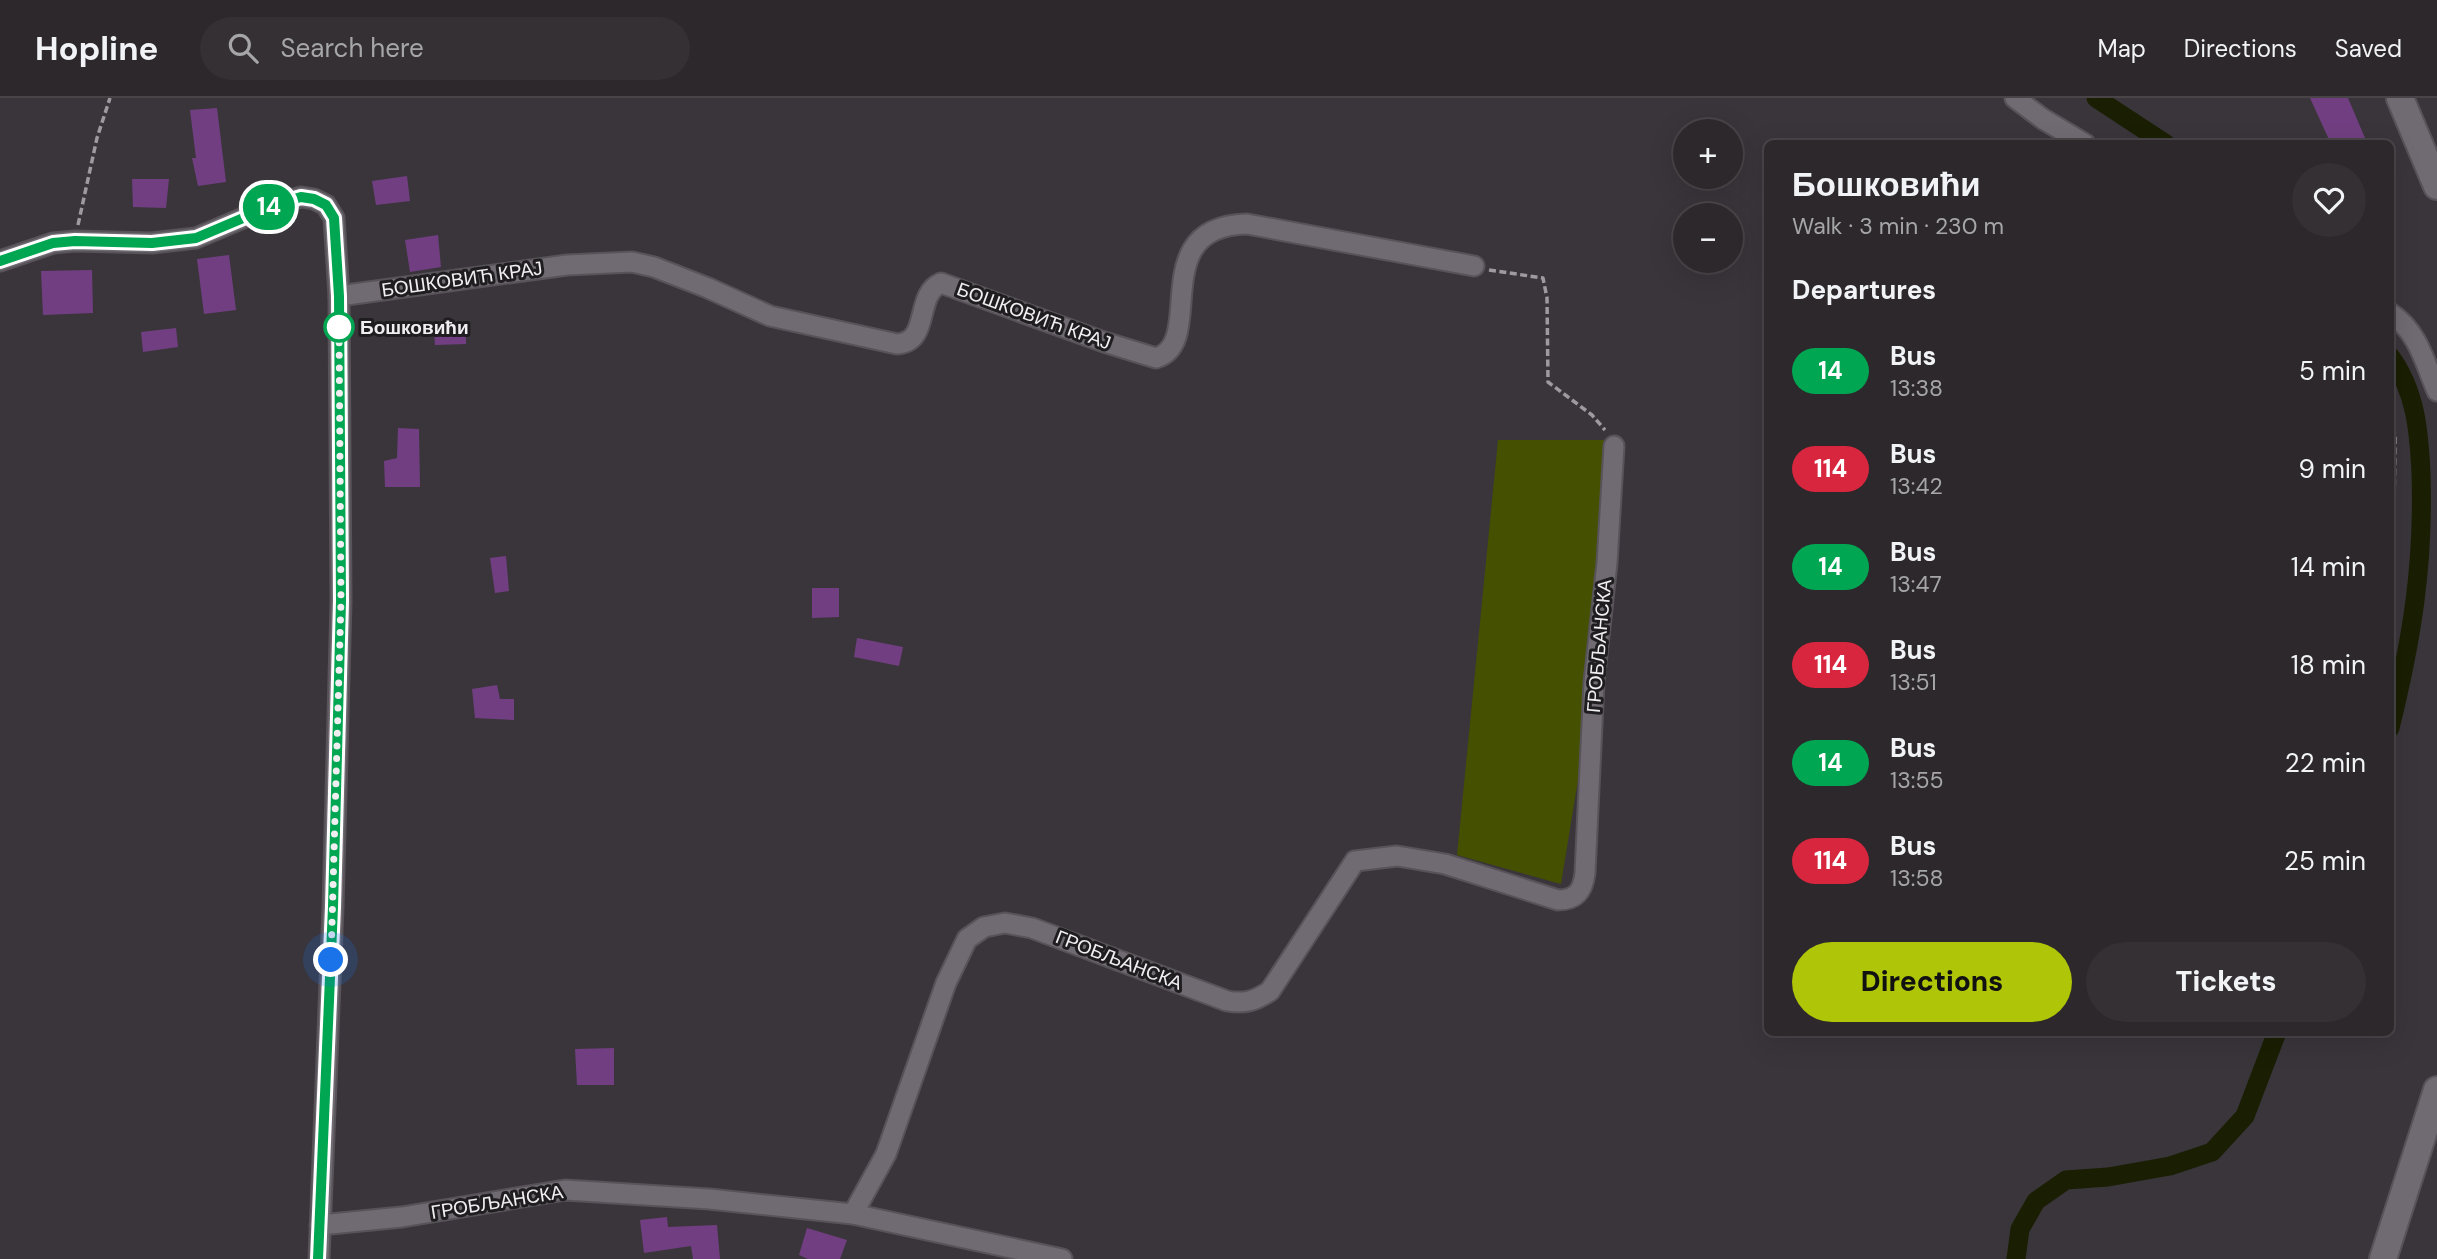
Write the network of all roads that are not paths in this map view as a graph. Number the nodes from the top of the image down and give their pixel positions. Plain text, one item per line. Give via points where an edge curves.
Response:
1 (2015, 98) edge
2 (2400, 98) edge
3 (2078, 140) edge
4 (2437, 186) edge
5 (0, 261) edge
6 (1474, 266) road end
7 (339, 296) junction
8 (2394, 316) edge
9 (2437, 391) edge
10 (1614, 446) road end
11 (2437, 1090) edge
12 (853, 1214) junction
13 (320, 1225) junction
14 (318, 1259) edge
15 (1062, 1259) edge
16 (2382, 1259) edge

1 - 3 street
2 - 4 main road
5 - 7 street via 53,243 182,241 301,197 326,205 334,218
6 - 7 street, БОШКОВИЋ КРАЈ via 1247,224 1228,225 1211,231 1195,245 1184,271 1177,338 1167,353 1156,358 941,283 929,294 914,338 904,344 770,316 632,262 567,265
7 - 13 street via 341,601
8 - 9 street via 2418,344
10 - 12 street, ГРОБЉАНСКА via 1594,682 1585,873 1577,895 1558,900 1446,864 1397,856 1355,861 1270,991 1243,1003 1032,928 1005,923 984,927 967,939 946,983 886,1154
11 - 16 main road
12 - 13 street, ГРОБЉАНСКА via 565,1190 402,1217
12 - 15 street
13 - 14 street

